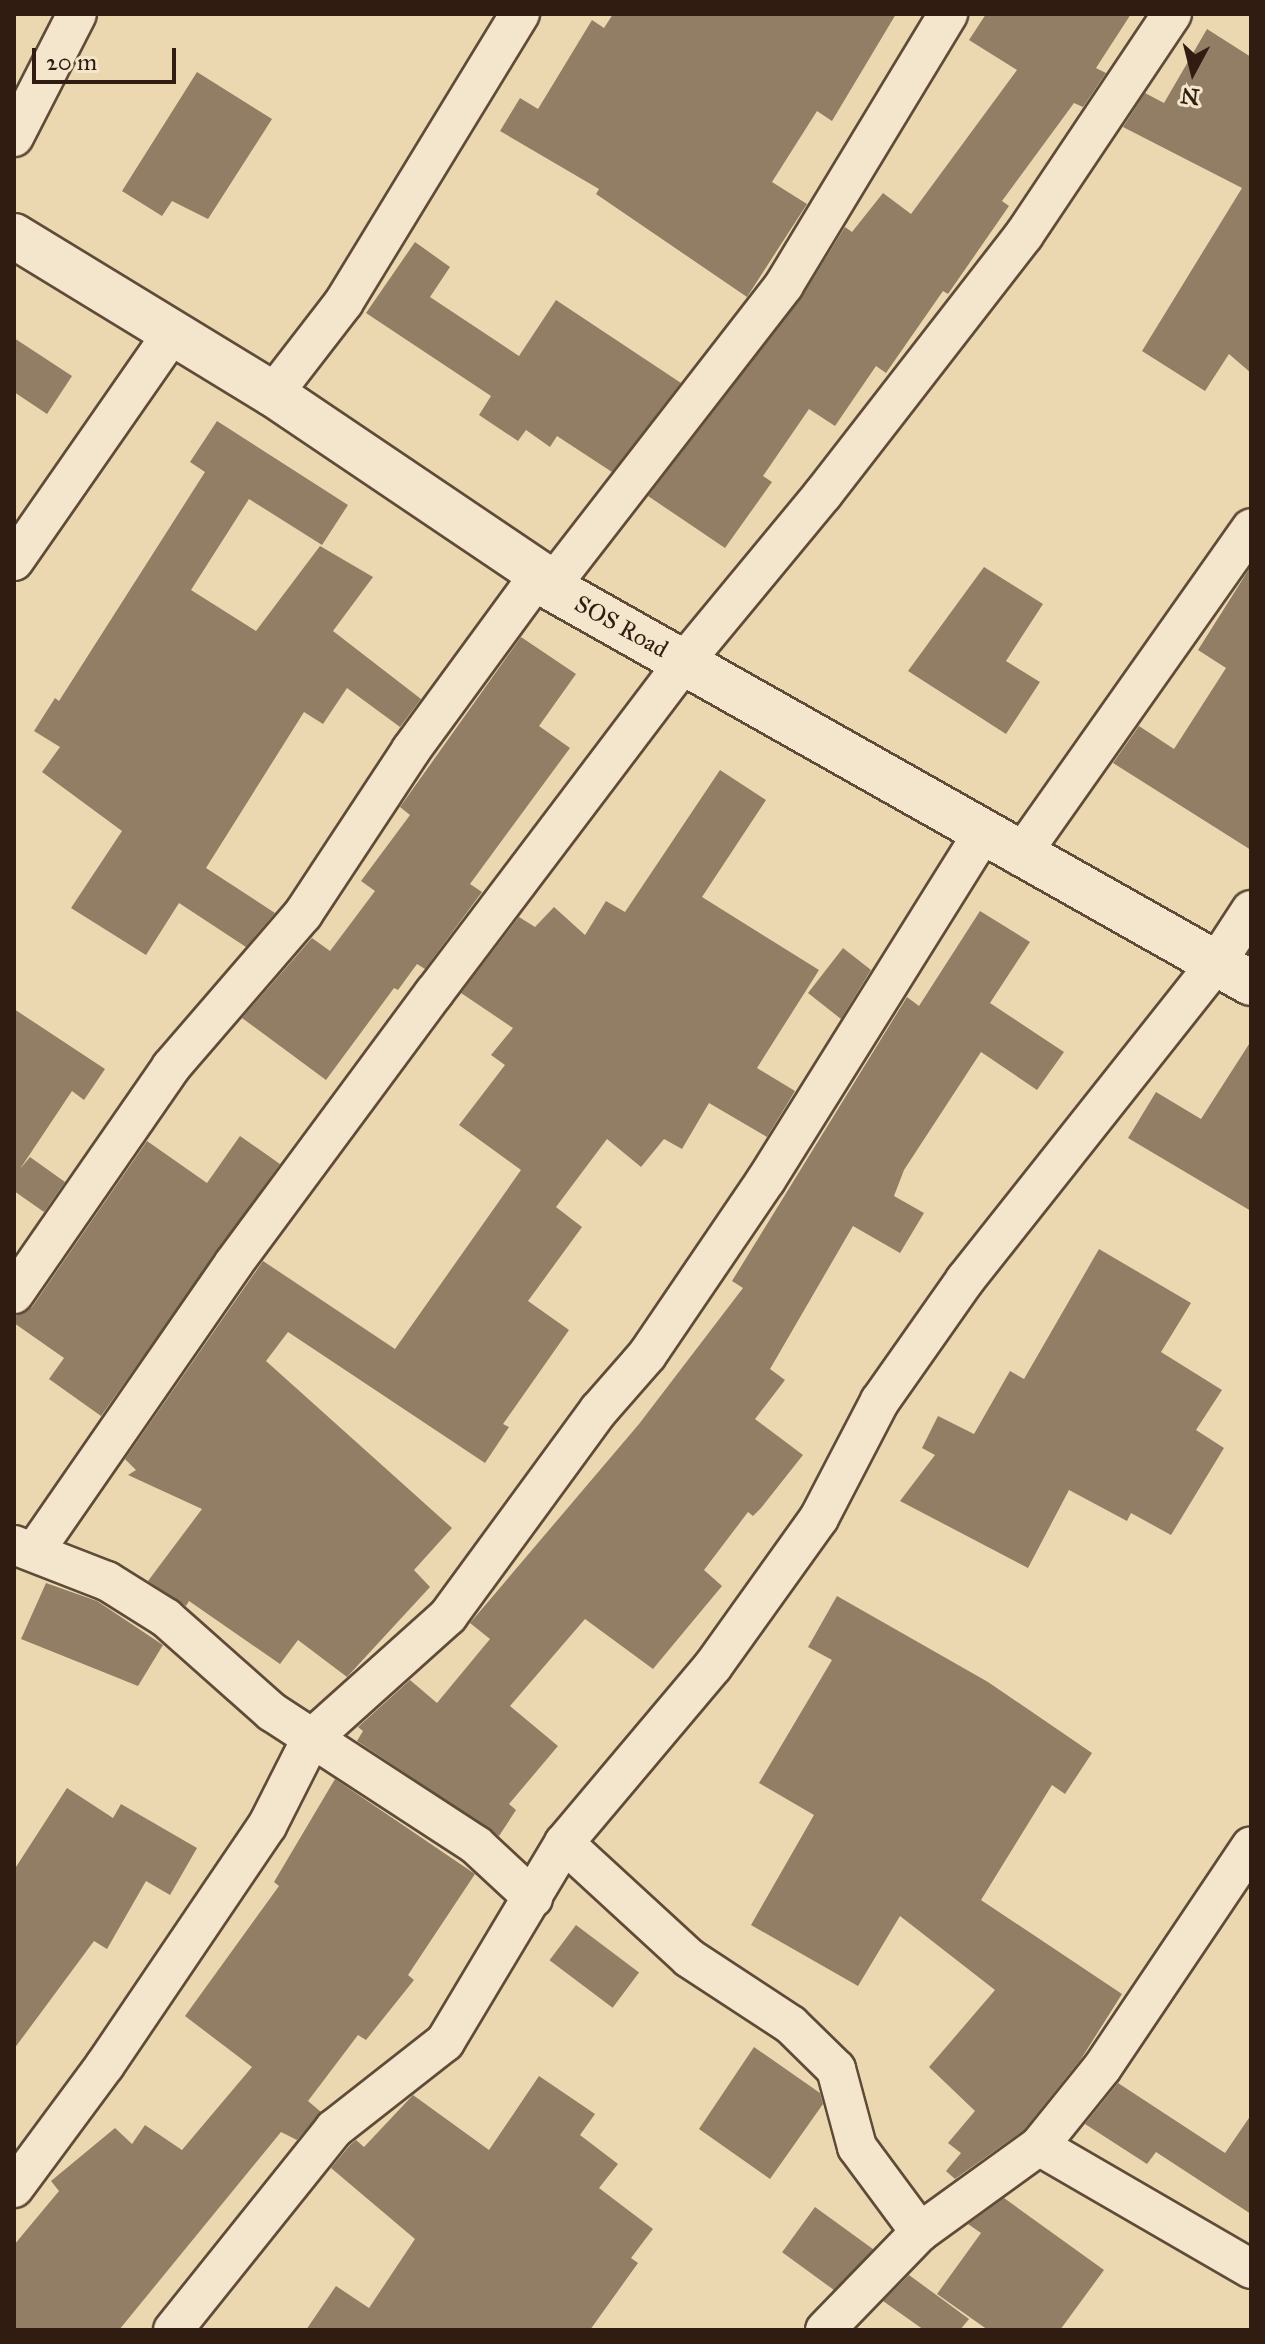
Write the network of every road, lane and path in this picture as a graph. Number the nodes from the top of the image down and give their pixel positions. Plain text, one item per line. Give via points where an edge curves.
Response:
1 (77, 14) edge
2 (520, 14) edge
3 (948, 14) edge
4 (1172, 14) edge
5 (14, 137) edge
6 (14, 236) edge
7 (174, 331) junction
8 (273, 394) junction
9 (1251, 528) edge
10 (14, 561) edge
11 (545, 580) junction
12 (684, 662) junction
13 (984, 831) junction
14 (1020, 856) junction
15 (1251, 910) edge
16 (1234, 972) edge
17 (14, 1294) edge
18 (24, 1548) edge
19 (311, 1739) junction
20 (564, 1843) junction
21 (1251, 1846) edge
22 (533, 1898) junction
23 (1039, 2146) junction
24 (14, 2188) edge
25 (920, 2232) junction
26 (1251, 2269) edge
27 (173, 2330) edge
28 (825, 2330) edge

1 - 5 street
2 - 8 street via 344,302
3 - 11 street via 784,285
4 - 12 street via 1024,235 823,494
6 - 7 street, SOS Road
7 - 8 street, SOS Road
7 - 10 street
8 - 11 street, SOS Road
9 - 14 street
11 - 12 street, SOS Road
11 - 17 street via 411,750 303,914 171,1067
12 - 13 street, SOS Road
12 - 18 street
13 - 14 street, SOS Road
13 - 19 street via 766,1180 647,1355 599,1410 448,1616
14 - 16 street, SOS Road
15 - 16 street
16 - 20 street via 992,1242 880,1401 819,1518 713,1666
18 - 19 street via 107,1581 166,1618 272,1712
19 - 22 street via 476,1845
19 - 24 street via 267,1826 105,2065
20 - 22 street
20 - 25 street via 689,1958 791,2025 836,2069 857,2147
21 - 23 street via 1102,2068
22 - 27 street via 445,2042 334,2129
23 - 25 street
23 - 26 street
25 - 28 street

